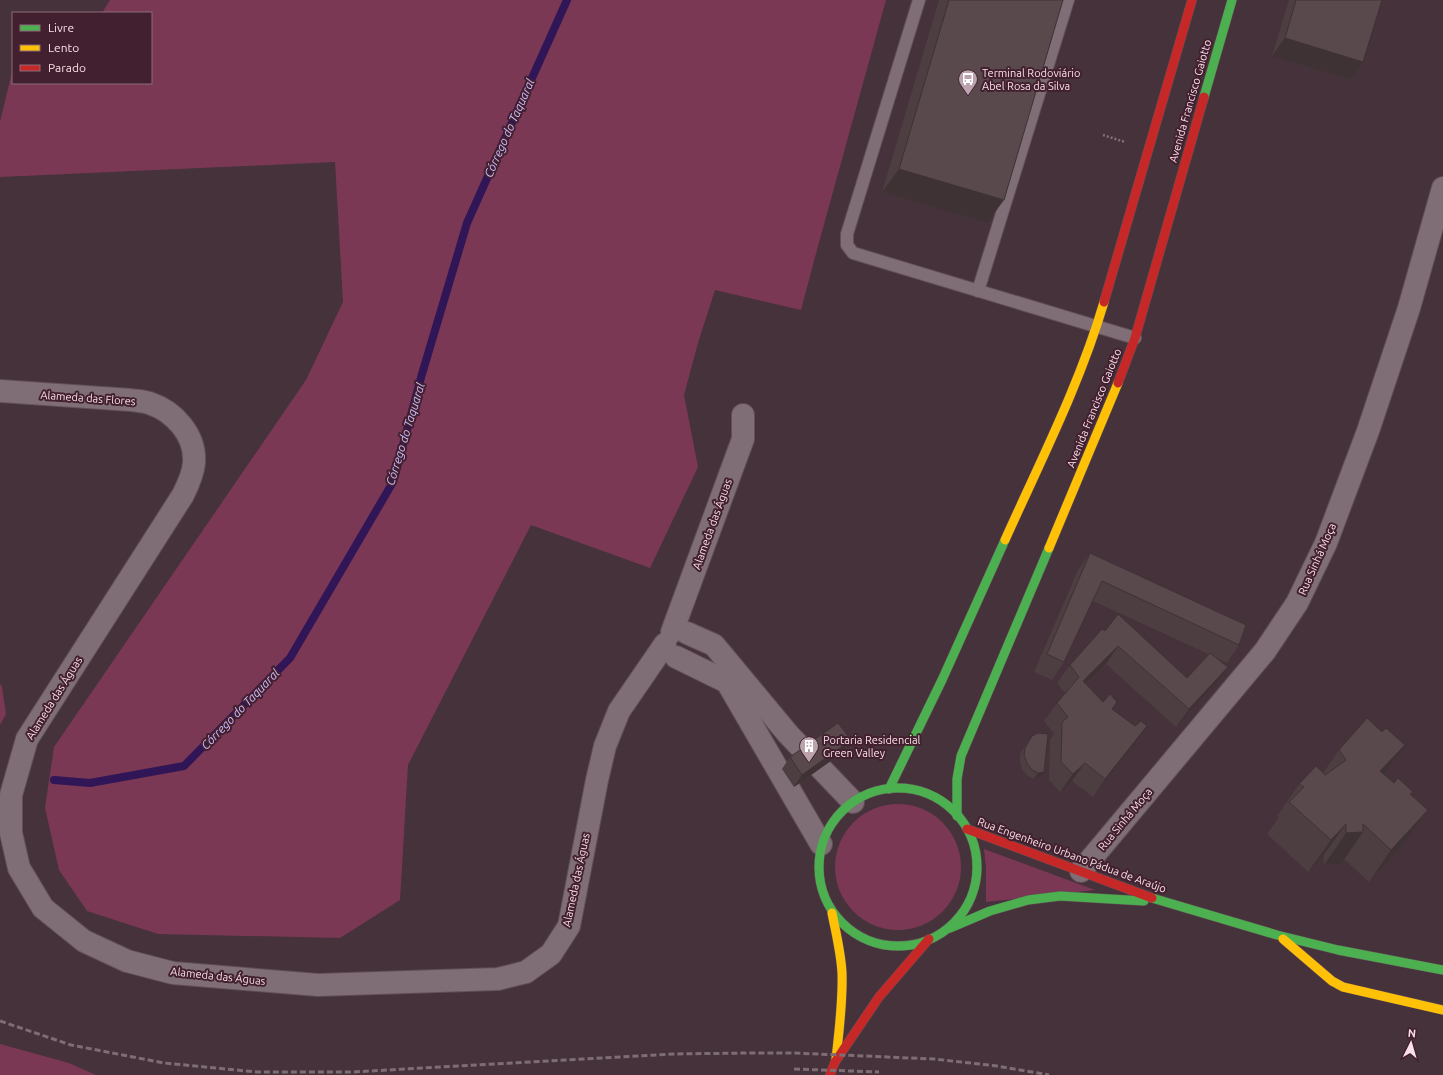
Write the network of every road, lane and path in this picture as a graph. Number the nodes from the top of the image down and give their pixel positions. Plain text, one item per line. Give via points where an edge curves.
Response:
1 (919, 0) edge
2 (1068, 0) edge
3 (1192, 0) edge
4 (1228, 1) edge
5 (1443, 188) edge
6 (978, 291) junction
7 (1097, 326) junction
8 (1135, 338) junction
9 (0, 391) edge
10 (743, 415) dead end
11 (188, 434) joint
12 (675, 642) junction
13 (889, 789) junction
14 (853, 802) junction
15 (957, 816) junction
16 (968, 829) junction
17 (821, 844) junction
18 (1082, 871) junction
19 (1167, 903) junction
20 (832, 912) junction
21 (946, 930) junction
22 (1277, 935) junction
23 (930, 939) junction
24 (1443, 970) edge
25 (1443, 1010) edge
26 (835, 1062) junction
27 (830, 1075) edge

1 - 6 lane via 847,234 847,245 853,253
2 - 6 lane
3 - 7 street
4 - 8 street, Avenida Francisco Gaiotto
5 - 18 street, Rua Sinhá Moça via 1409,308 1368,431 1326,543 1297,603 1265,651
6 - 7 lane
7 - 8 lane
7 - 13 street via 1078,378 942,680
8 - 15 street, Avenida Francisco Gaiotto via 1114,394 961,756 957,779
9 - 11 street, Alameda das Flores via 148,403 163,409 178,421
10 - 12 street, Alameda das Águas via 743,439
11 - 12 street, Alameda das Águas via 194,449 194,464 183,495 27,739 11,795 11,833 19,868 43,908 84,941 127,961 173,972 318,985 498,979 526,972 551,954 569,926 597,780 605,746 619,711
12 - 14 street via 714,645 788,734
12 - 17 street via 726,682
13 - 14 street via 872,792
13 - 15 street via 908,789 927,794 943,803
14 - 17 street via 832,822
15 - 16 street
16 - 18 street, Rua Engenheiro Urbano Pádua de Araújo
16 - 21 street via 976,852 977,874 972,895 962,915
17 - 20 street via 818,868 820,883
18 - 19 street, Rua Engenheiro Urbano Pádua de Araújo
19 - 21 street, Rua Engenheiro Urbano Pádua de Araújo via 1060,896 1028,900 990,911
19 - 22 street, Rua Engenheiro Urbano Pádua de Araújo
20 - 23 street via 847,928 866,940 887,946 908,946
20 - 26 street via 840,950 842,982
21 - 23 street
22 - 24 street, Rua Engenheiro Urbano Pádua de Araújo via 1338,950
22 - 25 street, Rua Engenheiro Urbano Pádua de Araújo via 1332,981 1343,987
23 - 26 street via 879,997
26 - 27 street

